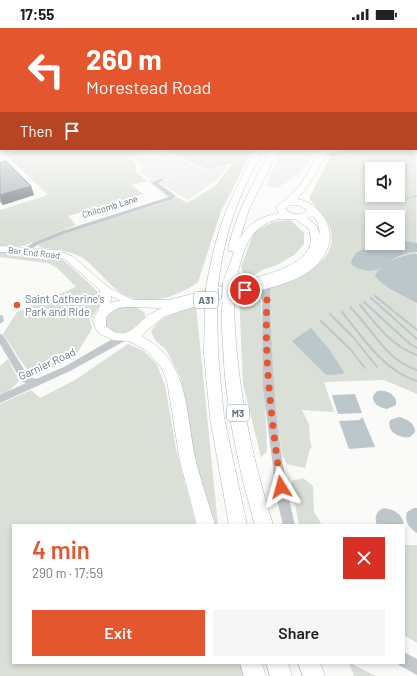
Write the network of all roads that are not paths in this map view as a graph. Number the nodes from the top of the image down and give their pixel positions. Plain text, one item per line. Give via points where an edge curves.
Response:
1 (250, 168) edge
2 (264, 168) edge
3 (316, 168) edge
4 (319, 168) edge
5 (162, 180) dead end
6 (288, 202) junction
7 (309, 207) junction
8 (293, 216) junction
9 (0, 249) edge
10 (25, 250) junction
11 (229, 283) junction
12 (266, 284) junction
13 (102, 286) junction
14 (245, 290) junction
15 (267, 299) junction
16 (136, 304) junction
17 (103, 312) junction
18 (0, 318) edge
19 (150, 321) junction
20 (0, 322) edge
21 (105, 333) junction
22 (128, 336) junction
23 (0, 337) edge
24 (103, 348) junction
25 (37, 383) junction
26 (0, 399) edge
27 (206, 524) edge
28 (238, 524) edge
29 (264, 524) edge
30 (289, 524) edge
31 (405, 661) edge
32 (250, 664) edge
33 (277, 664) edge
34 (309, 664) edge
35 (417, 667) edge
36 (255, 676) edge
37 (281, 676) edge
38 (314, 676) edge

1 - 28 highway, M3, bridge via 226,222 215,266 211,304 211,354 217,417
2 - 11 highway, M3 via 243,212 234,241
3 - 6 highway via 294,199
4 - 7 highway via 304,196
5 - 10 street, Chilcomb Lane via 154,183 173,196 171,198 82,225
6 - 7 highway via 297,202
6 - 8 highway via 280,208 281,211
7 - 8 highway via 310,214
7 - 12 highway, A31 via 318,214 325,232 321,252 305,270
8 - 11 highway, M3 via 266,218 251,228 244,240
8 - 16 highway, A31 via 312,226 316,239 309,256 296,266 276,275 168,304
9 - 10 main road, Bar End Road
10 - 13 main road, Bar End Road via 56,253 69,258
11 - 29 highway, M3, bridge via 229,351 234,394 245,454
12 - 14 highway, A31
12 - 15 street
13 - 16 main road, Bar End Road
13 - 17 main road via 106,297
14 - 15 street via 259,293
14 - 19 highway, A31 via 177,307
15 - 30 street via 268,387 283,500
16 - 17 highway via 117,304
16 - 19 highway via 147,310
17 - 21 highway via 99,325
18 - 20 street
19 - 22 highway via 143,330
21 - 22 highway
21 - 24 street via 107,341
22 - 24 street, Garnier Road
22 - 27 highway via 161,355 171,372 188,462
23 - 25 street via 25,379
24 - 25 street, Garnier Road via 79,363
25 - 26 street, Garnier Road
31 - 35 street
32 - 36 highway
33 - 37 highway
34 - 38 highway

